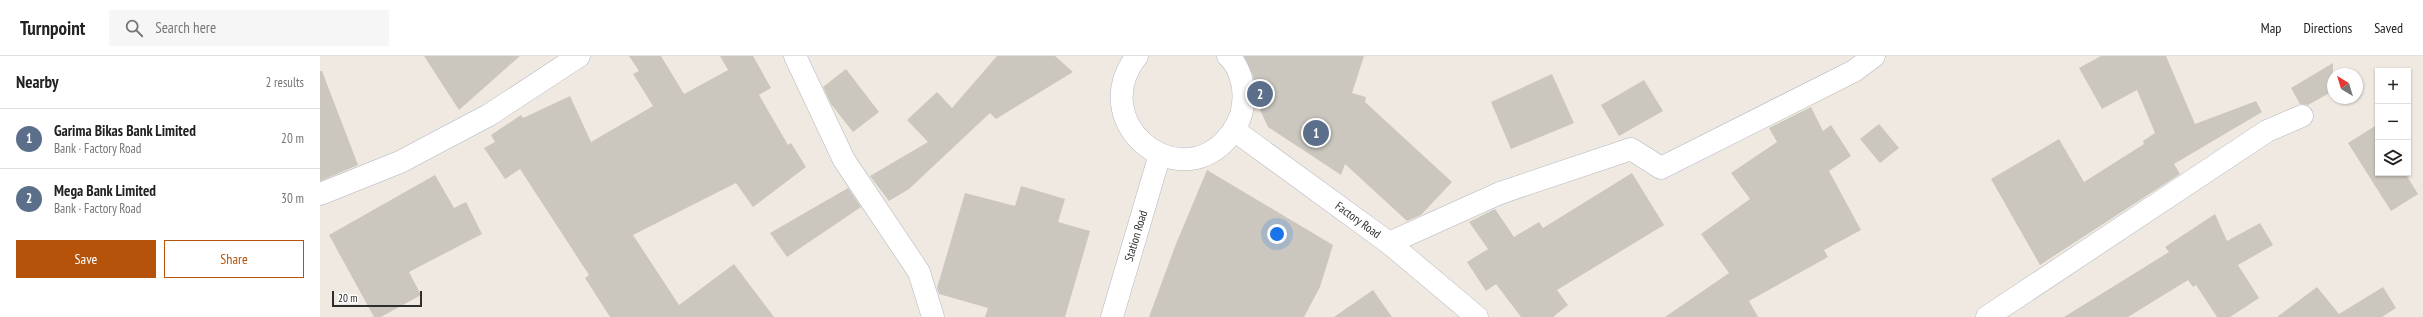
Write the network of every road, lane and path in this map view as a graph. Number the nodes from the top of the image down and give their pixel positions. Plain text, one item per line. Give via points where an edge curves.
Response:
1 (579, 56) edge
2 (795, 56) edge
3 (1228, 56) edge
4 (1874, 56) edge
5 (1134, 57) edge
6 (2302, 116) dead end
7 (1234, 130) junction
8 (1160, 154) junction
9 (320, 194) edge
10 (1389, 243) junction
11 (933, 317) edge
12 (1112, 317) edge
13 (1477, 317) edge
14 (1987, 317) edge

1 - 9 street via 489,115 400,162
2 - 11 street via 844,160 919,272
3 - 7 street via 1240,76 1244,94 1242,113
4 - 10 street via 1854,71 1661,168 1631,149 1500,193
5 - 8 street via 1122,87 1122,108 1129,128 1142,144
6 - 14 street via 2267,131
7 - 8 street via 1220,146 1202,156 1181,158
7 - 10 street, Factory Road
8 - 12 street, Station Road
10 - 13 street, Factory Road

